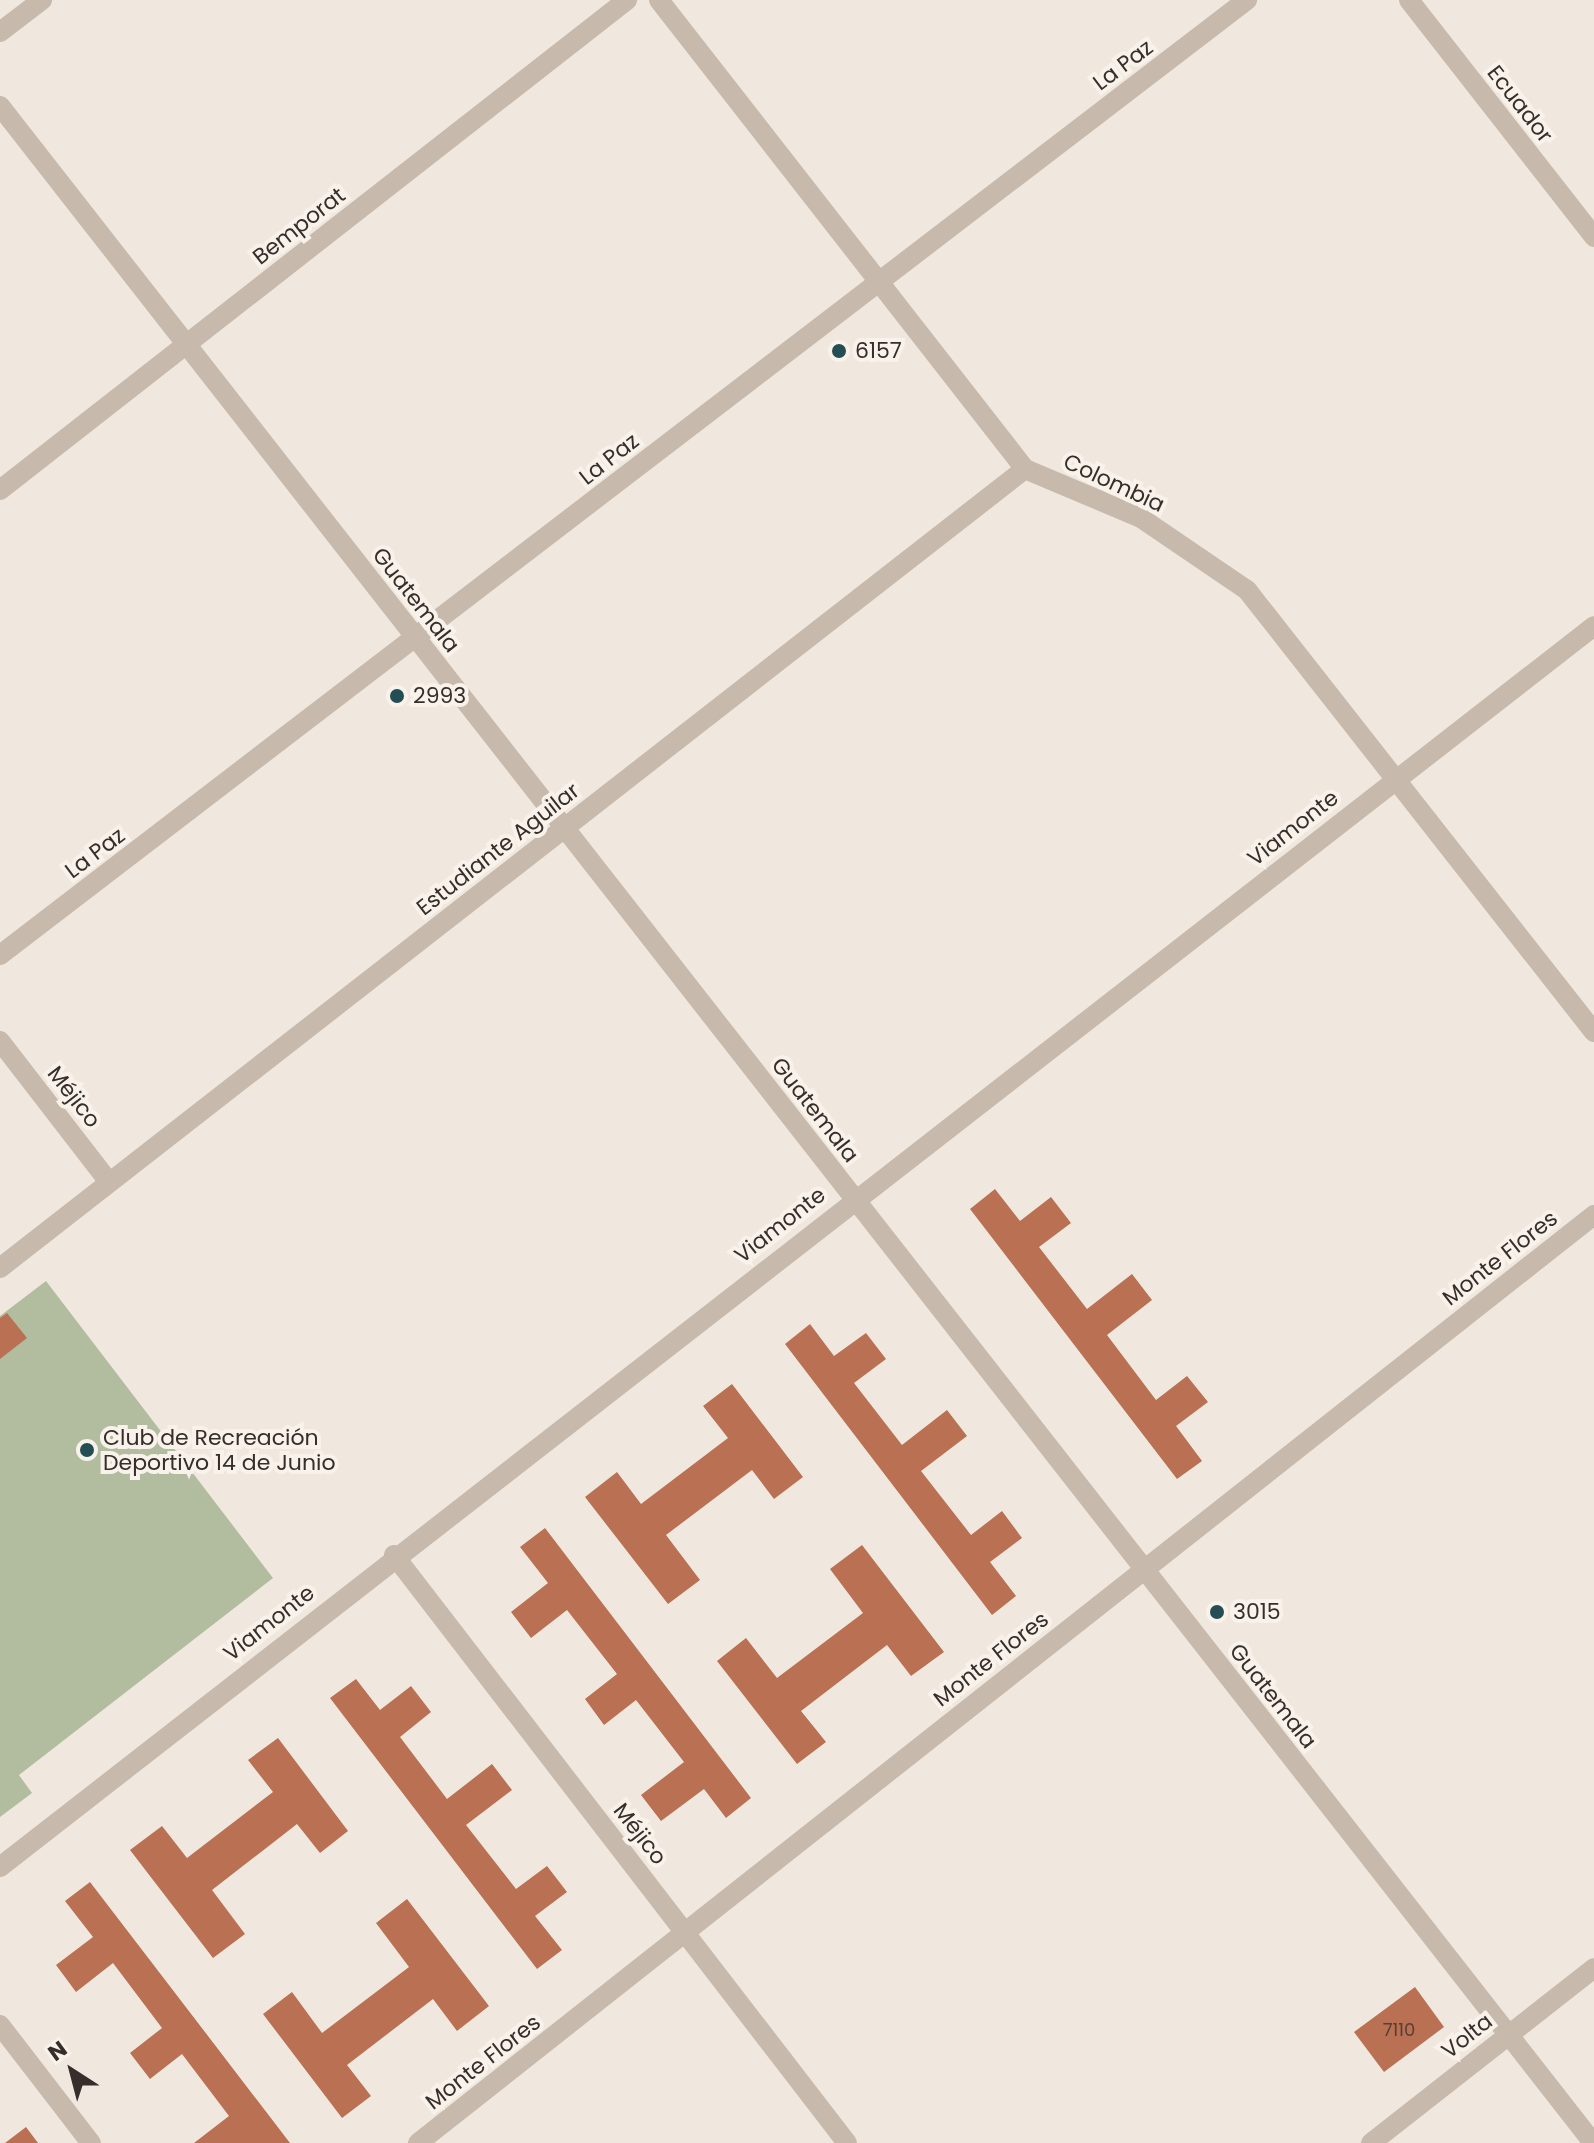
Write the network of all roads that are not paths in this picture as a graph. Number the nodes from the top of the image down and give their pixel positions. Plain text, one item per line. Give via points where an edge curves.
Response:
1 (42, 0) edge
2 (627, 0) edge
3 (659, 0) edge
4 (1247, 0) edge
5 (1409, 0) edge
6 (0, 32) edge
7 (0, 106) edge
8 (1594, 237) edge
9 (879, 282) junction
10 (186, 345) junction
11 (1025, 469) junction
12 (0, 490) edge
13 (1594, 626) edge
14 (415, 639) junction
15 (1395, 779) junction
16 (564, 828) junction
17 (0, 955) edge
18 (1594, 1032) edge
19 (0, 1041) edge
20 (109, 1182) junction
21 (853, 1199) junction
22 (1594, 1215) edge
23 (0, 1268) edge
24 (394, 1555) junction
25 (1143, 1569) junction
26 (0, 1867) edge
27 (686, 1931) junction
28 (1594, 1968) edge
29 (0, 2025) edge
30 (1508, 2035) junction
31 (91, 2143) edge
32 (418, 2143) edge
33 (847, 2143) edge
34 (1371, 2143) edge
35 (1593, 2143) edge

1 - 6 street
2 - 10 street, Bemporat
3 - 9 street, Colombia
4 - 9 street, La Paz
5 - 8 street, Ecuador
7 - 10 street, Guatemala
9 - 11 street, Colombia
9 - 14 street, La Paz
10 - 12 street, Bemporat
10 - 14 street, Guatemala
11 - 15 street, Colombia via 1141,518 1247,590
11 - 16 street, Estudiante Aguilar
13 - 15 street, Viamonte
14 - 16 street, Guatemala
14 - 17 street, La Paz
15 - 18 street, Colombia
15 - 21 street, Viamonte
16 - 20 street, Estudiante Aguilar
16 - 21 street, Guatemala
19 - 20 street, Méjico
20 - 23 street, Estudiante Aguilar
21 - 24 street, Viamonte
21 - 25 street, Guatemala
22 - 25 street, Monte Flores
24 - 26 street, Viamonte
24 - 27 street, Méjico
25 - 27 street, Monte Flores
25 - 30 street, Guatemala
27 - 32 street, Monte Flores
27 - 33 street, Méjico
28 - 30 street, Volta
29 - 31 street
30 - 34 street, Volta
30 - 35 street, Guatemala

